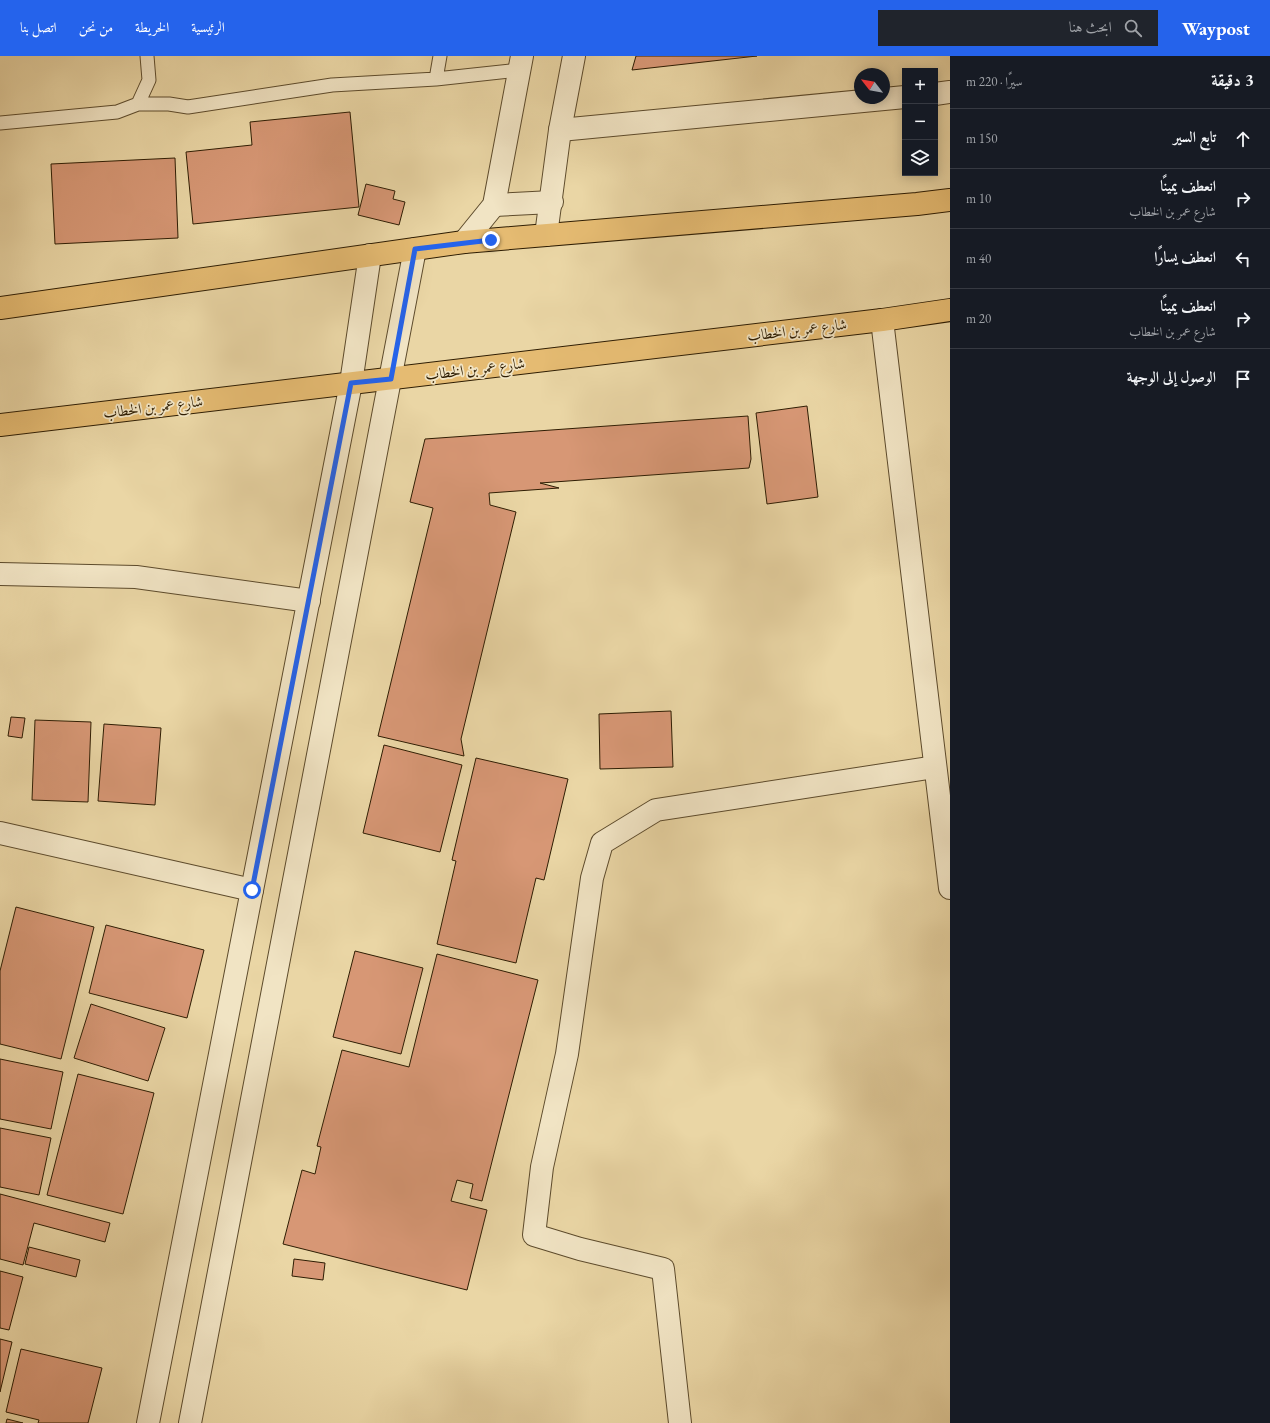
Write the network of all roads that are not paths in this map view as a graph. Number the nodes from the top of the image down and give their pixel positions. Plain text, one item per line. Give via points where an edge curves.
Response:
1 (147, 56) edge
2 (440, 56) edge
3 (574, 56) edge
4 (521, 63) edge
5 (436, 79) junction
6 (950, 92) edge
7 (938, 94) edge
8 (902, 97) edge
9 (138, 104) junction
10 (0, 123) edge
11 (560, 130) junction
12 (950, 200) edge
13 (552, 202) junction
14 (494, 205) junction
15 (546, 235) junction
16 (464, 242) junction
17 (415, 249) junction
18 (370, 255) junction
19 (0, 308) edge
20 (950, 310) edge
21 (882, 320) junction
22 (391, 379) junction
23 (351, 383) junction
24 (0, 425) edge
25 (0, 574) edge
26 (309, 601) junction
27 (935, 767) junction
28 (0, 833) edge
29 (950, 888) edge
30 (252, 890) junction
31 (148, 1423) edge
32 (190, 1423) edge
33 (680, 1423) edge

1 - 9 lane via 149,80
2 - 5 lane
3 - 11 street
4 - 5 lane
4 - 14 street
5 - 9 lane via 332,85 188,107
6 - 7 street
8 - 11 street
9 - 10 lane via 116,112
11 - 13 street
12 - 15 main road
13 - 14 street
13 - 15 street
14 - 16 street
15 - 16 main road
16 - 17 main road
17 - 18 main road
17 - 22 street
18 - 19 main road
18 - 23 street
20 - 21 main road, شارع عمر بن الخطاب
21 - 22 main road, شارع عمر بن الخطاب
21 - 27 street
22 - 23 main road, شارع عمر بن الخطاب
22 - 32 street
23 - 24 main road, شارع عمر بن الخطاب
23 - 26 street
25 - 26 street via 136,576
26 - 30 street
27 - 29 street
27 - 33 street via 656,810 602,844 592,878 567,1054 542,1167 534,1235 663,1269
28 - 30 street
30 - 31 street

